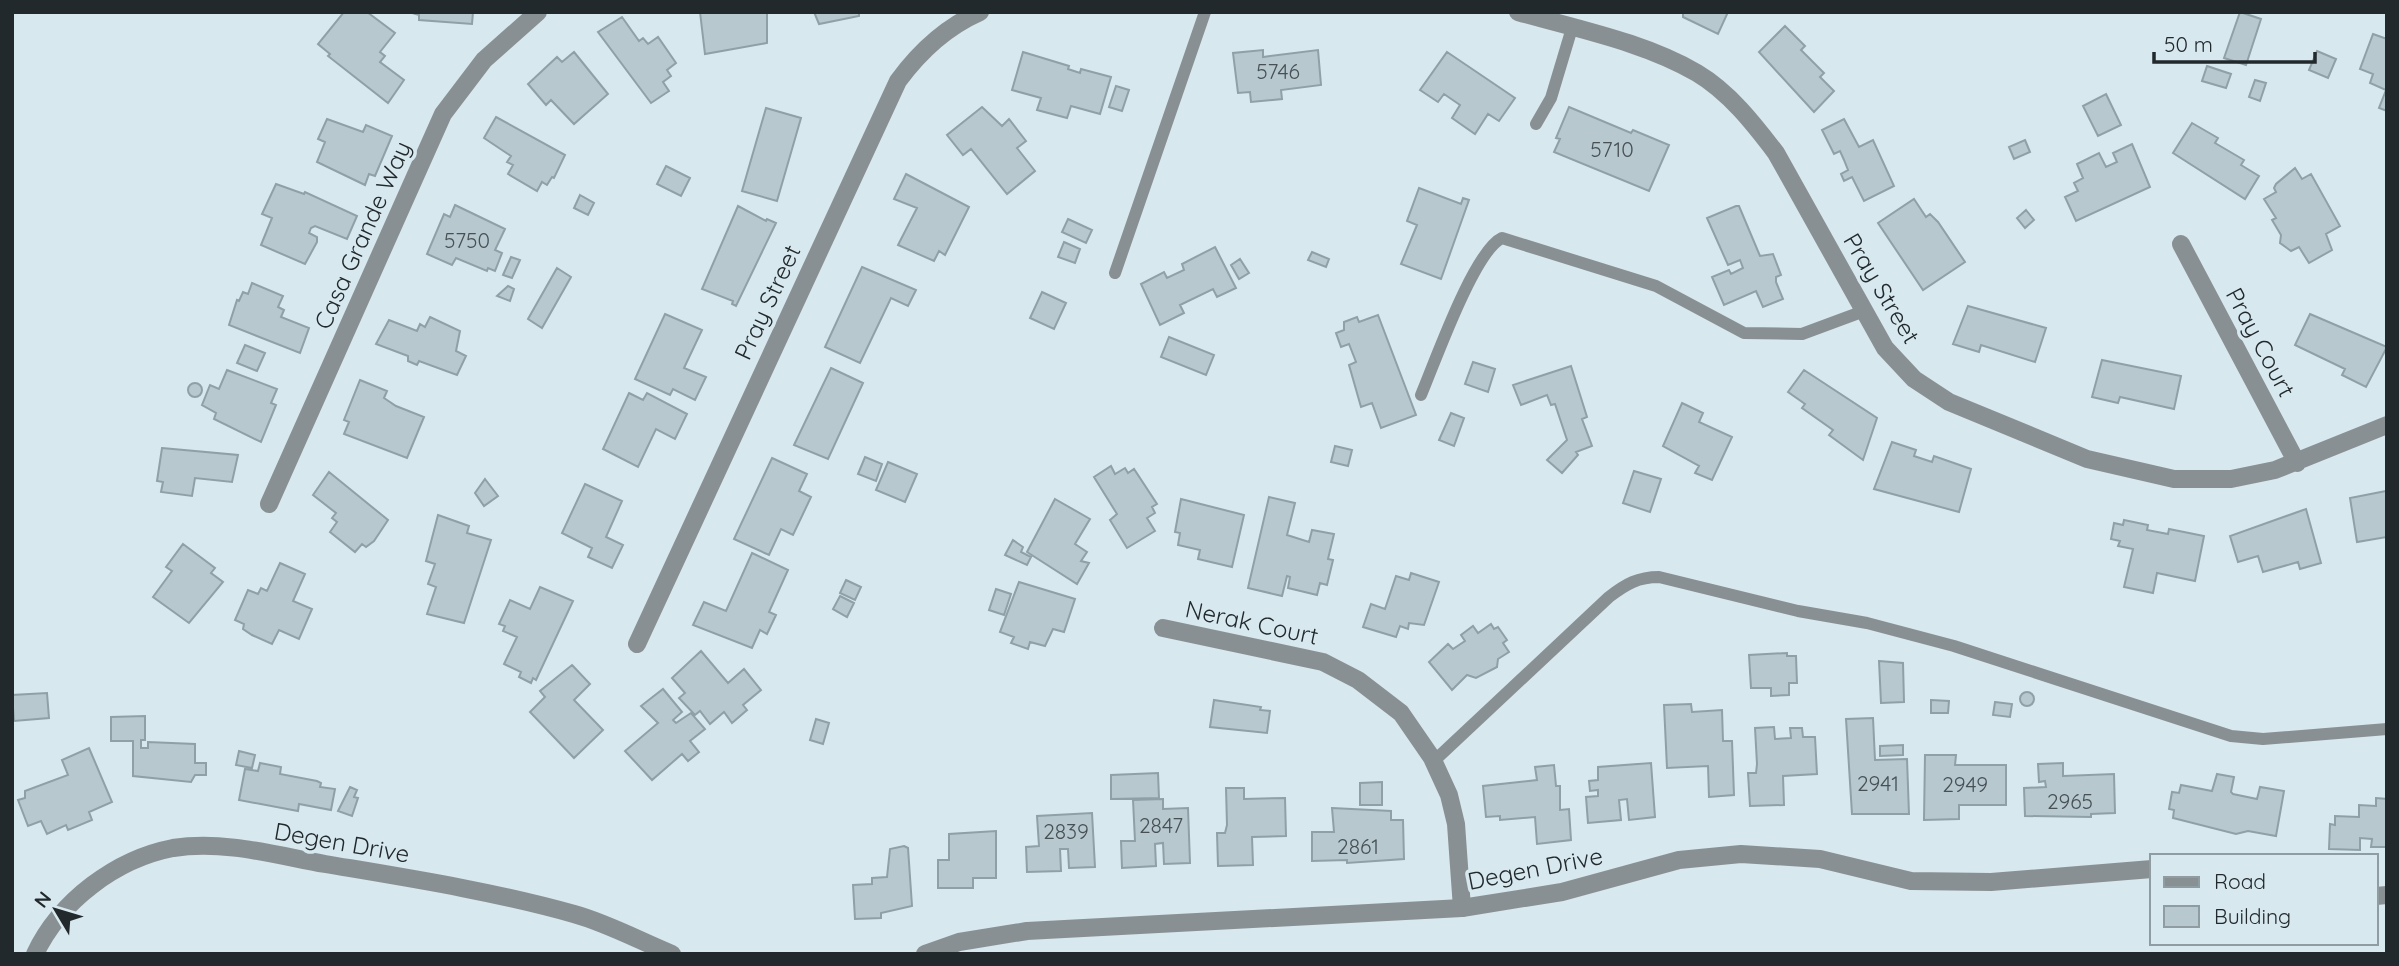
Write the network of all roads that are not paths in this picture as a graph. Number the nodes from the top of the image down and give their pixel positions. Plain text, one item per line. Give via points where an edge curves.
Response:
1 (538, 12) edge
2 (980, 12) edge
3 (1205, 12) edge
4 (1518, 12) edge
5 (1572, 28) junction
6 (1536, 124) dead end
7 (2181, 244) dead end
8 (1115, 273) dead end
9 (1864, 311) junction
10 (1421, 395) dead end
11 (2387, 425) edge
12 (2297, 463) junction
13 (268, 504) dead end
14 (1163, 628) dead end
15 (637, 644) dead end
16 (2387, 729) edge
17 (1433, 762) junction
18 (2150, 869) edge
19 (1462, 908) junction
20 (35, 954) edge
21 (672, 954) edge
22 (925, 954) edge

1 - 13 street, Casa Grande Way via 484,60 443,114
2 - 15 street, Pray Street via 929,45 898,81
3 - 8 lane
4 - 5 street, Pray Street
5 - 6 lane via 1551,98
5 - 9 street, Pray Street via 1652,53 1697,74 1739,108 1776,153
7 - 12 street, Pray Court
9 - 10 lane via 1802,334 1744,333 1656,286 1502,238 1491,243 1478,264
9 - 12 street, Pray Street via 1885,348 1931,391 2087,459 2146,474 2202,480 2253,475
11 - 12 street, Pray Street
14 - 17 street, Nerak Court via 1324,662 1358,680 1401,713
16 - 17 lane via 2263,739 2231,736 1904,633 1649,577 1624,585 1609,597
17 - 19 street, Nerak Court via 1449,795 1456,824
18 - 19 street, Degen Drive via 1991,882 1911,881 1820,859 1741,853 1679,860 1562,892
19 - 22 street, Degen Drive via 1027,931 960,942
20 - 21 street, Degen Drive via 65,909 102,878 170,849 220,845 576,914

